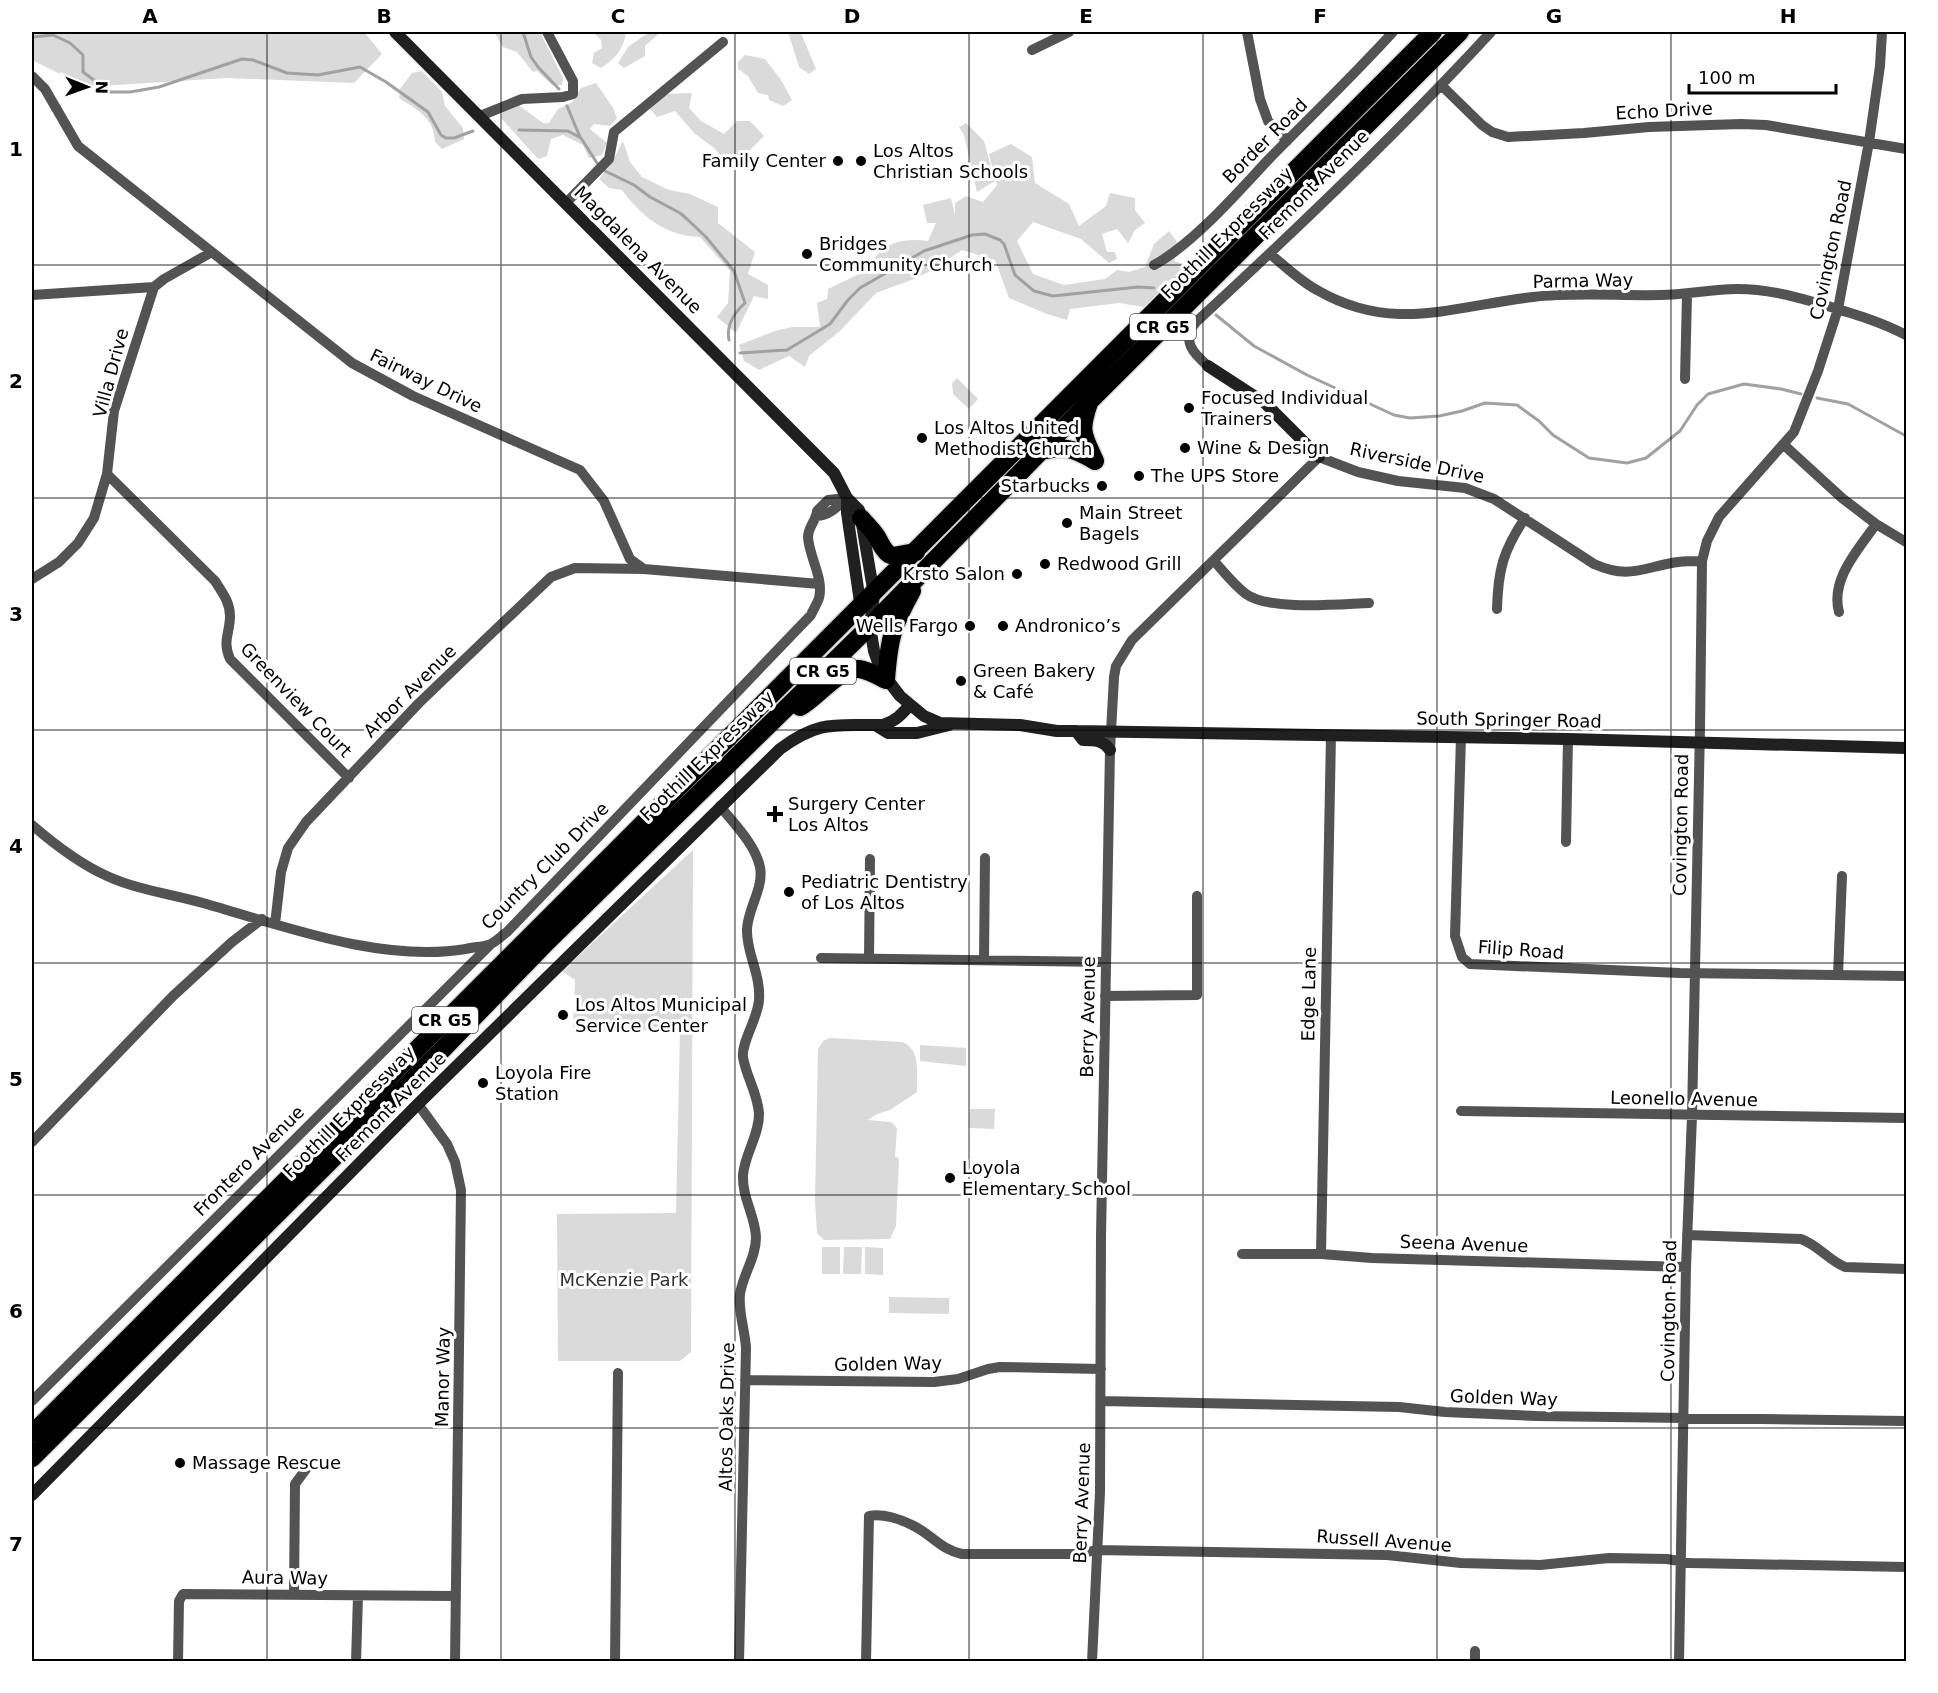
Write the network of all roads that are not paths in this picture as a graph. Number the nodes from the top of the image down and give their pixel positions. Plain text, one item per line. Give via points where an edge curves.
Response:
1 (395, 32) edge
2 (547, 32) edge
3 (1069, 32) edge
4 (1246, 32) edge
5 (1393, 32) edge
6 (1433, 32) edge
7 (1460, 32) edge
8 (1491, 32) edge
9 (1882, 32) edge
10 (723, 42) dead end
11 (1032, 50) dead end
12 (32, 76) edge
13 (1442, 85) junction
14 (480, 116) junction
15 (1287, 141) junction
16 (1869, 142) junction
17 (1906, 149) edge
18 (566, 203) junction
19 (212, 252) junction
20 (1270, 254) junction
21 (1154, 265) dead end
22 (154, 286) junction
23 (32, 295) edge
24 (1687, 295) junction
25 (1838, 309) junction
26 (1906, 335) edge
27 (1208, 366) joint
28 (1685, 379) dead end
29 (1089, 402) junction
30 (1784, 445) junction
31 (1041, 451) junction
32 (1319, 457) junction
33 (107, 474) junction
34 (847, 498) junction
35 (861, 518) junction
36 (1525, 518) junction
37 (1876, 524) junction
38 (1906, 542) edge
39 (916, 552) junction
40 (1214, 561) junction
41 (1702, 561) junction
42 (644, 569) junction
43 (920, 575) junction
44 (32, 579) edge
45 (819, 584) junction
46 (874, 595) junction
47 (1369, 603) dead end
48 (861, 608) junction
49 (1497, 609) dead end
50 (1839, 612) dead end
51 (870, 626) junction
52 (886, 680) junction
53 (910, 705) junction
54 (776, 718) junction
55 (952, 724) junction
56 (875, 725) junction
57 (1077, 731) junction
58 (1111, 731) junction
59 (1331, 735) junction
60 (1461, 737) junction
61 (1568, 739) junction
62 (1700, 743) junction
63 (1906, 748) edge
64 (1110, 750) junction
65 (349, 778) junction
66 (720, 806) junction
67 (32, 826) edge
68 (1566, 842) dead end
69 (985, 858) dead end
70 (870, 859) dead end
71 (1842, 876) dead end
72 (1197, 896) dead end
73 (262, 919) junction
74 (275, 924) junction
75 (490, 945) junction
76 (821, 958) dead end
77 (869, 959) junction
78 (984, 960) junction
79 (1106, 962) junction
80 (1694, 974) junction
81 (1838, 975) junction
82 (1906, 975) edge
83 (1106, 996) junction
84 (418, 1104) junction
85 (1461, 1111) dead end
86 (1692, 1116) junction
87 (1906, 1118) edge
88 (32, 1142) edge
89 (1687, 1235) junction
90 (1242, 1254) dead end
91 (1321, 1254) junction
92 (1686, 1267) junction
93 (1906, 1269) edge
94 (1101, 1369) junction
95 (618, 1373) dead end
96 (745, 1380) junction
97 (32, 1401) edge
98 (1101, 1401) junction
99 (1684, 1417) junction
100 (1906, 1421) edge
101 (32, 1434) edge
102 (32, 1458) edge
103 (306, 1469) dead end
104 (32, 1495) edge
105 (1096, 1550) junction
106 (1681, 1561) junction
107 (1906, 1567) edge
108 (294, 1594) junction
109 (358, 1596) junction
110 (456, 1596) junction
111 (178, 1662) edge
112 (356, 1662) edge
113 (455, 1662) edge
114 (615, 1662) edge
115 (739, 1662) edge
116 (866, 1662) edge
117 (1092, 1662) edge
118 (1678, 1662) edge

1 - 14 street, Magdalena Avenue
2 - 14 street via 573,81 573,94 563,98 522,99
3 - 11 street
4 - 15 street via 1260,99 1269,121
5 - 15 street, Border Road
6 - 39 highway, Foothill Expressway / CR G5
7 - 29 highway, Foothill Expressway / CR G5
8 - 13 street, Fremont Avenue
9 - 16 street, Covington Road
10 - 18 street via 614,132 609,159
12 - 19 street, Fairway Drive via 45,89 78,146
13 - 16 street, Echo Drive via 1482,125 1508,137 1741,124
13 - 20 street, Fremont Avenue
14 - 18 street, Magdalena Avenue
15 - 21 street, Border Road via 1221,209 1170,256
16 - 17 street, Echo Drive
16 - 25 street, Covington Road
18 - 34 street, Magdalena Avenue via 827,465
19 - 22 street
19 - 42 street, Fairway Drive via 352,363 413,396 580,470 604,501 630,559
20 - 24 street, Parma Way via 1314,289 1346,304 1405,316 1551,296
20 - 27 street, Fremont Avenue via 1190,329 1190,346
22 - 23 street
22 - 33 street, Villa Drive via 114,411
24 - 25 street, Parma Way via 1714,290 1772,290
24 - 28 street
25 - 26 street, Parma Way
25 - 30 street, Covington Road via 1802,412
27 - 32 street, Riverside Drive via 1264,403
29 - 31 highway, Foothill Expressway / CR G5
29 - 31 highway via 1082,423 1095,461 1070,448
30 - 37 street
30 - 41 street, Covington Road via 1719,517
31 - 43 highway, Foothill Expressway / CR G5
32 - 36 street, Riverside Drive via 1378,477 1465,488 1494,499
32 - 40 street, Berry Avenue
33 - 44 street, Villa Drive via 94,518 78,543 59,562
33 - 65 street, Greenview Court via 215,581 228,602 225,649 230,659
34 - 35 street, Magdalena Avenue
34 - 45 street, Country Club Drive via 811,524 808,538
34 - 48 street, Magdalena Avenue
35 - 39 highway via 887,554
35 - 46 street, Magdalena Avenue
36 - 41 street, Riverside Drive via 1610,571 1636,572
36 - 49 street via 1503,558
37 - 38 street
37 - 50 street via 1841,575 1836,600
39 - 46 highway, Foothill Expressway / CR G5
40 - 47 street via 1247,594 1261,601
40 - 58 street, Berry Avenue via 1132,640 1116,666
41 - 62 street, Covington Road
42 - 45 street
42 - 65 street, Arbor Avenue via 575,568 551,577 419,703
43 - 51 highway, Foothill Expressway / CR G5
43 - 52 highway via 895,623
45 - 75 street, Country Club Drive via 819,599 811,615 507,932
46 - 48 highway, Foothill Expressway / CR G5
46 - 51 street, Magdalena Avenue
48 - 51 street, Magdalena Avenue
48 - 101 highway, Foothill Expressway / CR G5
51 - 52 street, South Springer Road via 876,660
51 - 54 highway, Foothill Expressway / CR G5
52 - 53 street, South Springer Road
52 - 54 highway via 863,669 852,669 806,704
53 - 55 street, South Springer Road via 932,720
53 - 56 street, Fremont Avenue via 891,723
54 - 102 highway, Foothill Expressway / CR G5
55 - 56 street via 917,733 888,732
55 - 57 street, South Springer Road
56 - 66 street, Fremont Avenue via 833,725 808,731 780,749
57 - 58 street, South Springer Road
57 - 64 street via 1083,740 1098,740
58 - 59 street, South Springer Road
58 - 64 street, Berry Avenue
59 - 60 street, South Springer Road
59 - 91 street, Edge Lane
60 - 61 street, South Springer Road
60 - 80 street, Filip Road via 1455,936 1462,957 1477,966
61 - 62 street, South Springer Road
61 - 68 street
62 - 63 street, South Springer Road
62 - 80 street, Covington Road
64 - 79 street, Berry Avenue
65 - 74 street, Arbor Avenue via 306,822 288,848
66 - 84 street, Fremont Avenue
66 - 96 street, Altos Oaks Drive via 741,832 760,867 747,927 760,998 743,1050 759,1112 757,1134 743,1177 756,1237 739,1304 745,1333
67 - 73 street, Country Club Drive via 108,877
69 - 78 street
70 - 77 street
71 - 81 street
72 - 83 street via 1197,995
73 - 74 street, Country Club Drive
73 - 88 street via 173,996
74 - 75 street, Country Club Drive via 414,952
75 - 97 street, Frontero Avenue
76 - 77 street
77 - 78 street
78 - 79 street
79 - 83 street, Berry Avenue
80 - 81 street, Filip Road
80 - 86 street, Covington Road
81 - 82 street, Filip Road
83 - 94 street, Berry Avenue
84 - 104 street, Fremont Avenue
84 - 110 street, Manor Way via 447,1144 461,1190
85 - 86 street, Leonello Avenue
86 - 87 street, Leonello Avenue
86 - 89 street, Covington Road
89 - 92 street, Covington Road
89 - 93 street via 1801,1239 1845,1267
90 - 91 street, Seena Avenue
91 - 92 street, Seena Avenue
92 - 99 street, Covington Road
94 - 96 street, Golden Way via 1000,1367 934,1382
94 - 98 street, Berry Avenue
95 - 114 street
96 - 115 street, Altos Oaks Drive
98 - 99 street, Golden Way via 1399,1407 1537,1416
98 - 105 street, Berry Avenue
99 - 100 street, Golden Way
99 - 106 street, Covington Road
103 - 108 street via 295,1484
105 - 106 street, Russell Avenue via 1387,1555 1435,1562 1529,1565 1609,1558
105 - 116 street, Russell Avenue via 1079,1554 962,1554 949,1551 914,1526 883,1515 869,1516
105 - 117 street, Berry Avenue
106 - 107 street, Russell Avenue
106 - 118 street, Covington Road
108 - 109 street, Aura Way
108 - 111 street, Aura Way via 183,1594 179,1601
109 - 110 street, Aura Way
109 - 112 street
110 - 113 street, Manor Way

